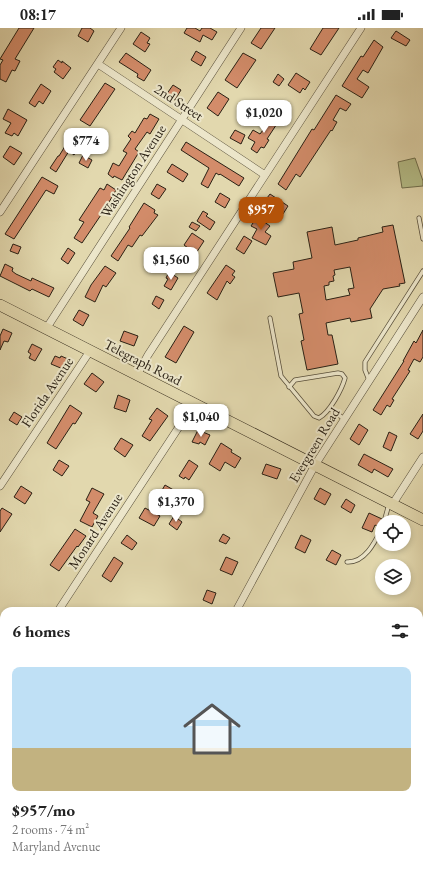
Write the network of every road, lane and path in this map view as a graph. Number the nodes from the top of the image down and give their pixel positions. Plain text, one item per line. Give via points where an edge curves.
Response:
1 (121, 28) edge
2 (241, 28) edge
3 (361, 28) edge
4 (98, 64) junction
5 (182, 119) junction
6 (266, 175) junction
7 (0, 212) edge
8 (419, 218) dead end
9 (423, 239) edge
10 (423, 271) edge
11 (423, 297) edge
12 (0, 305) edge
13 (270, 318) dead end
14 (46, 329) junction
15 (90, 351) junction
16 (137, 375) junction
17 (369, 380) junction
18 (289, 387) junction
19 (194, 404) junction
20 (330, 408) junction
21 (344, 419) junction
22 (423, 457) edge
23 (315, 465) junction
24 (0, 486) edge
25 (391, 504) junction
26 (387, 515) edge
27 (423, 520) edge
28 (375, 540) edge
29 (347, 562) dead end
30 (61, 607) edge
31 (238, 607) edge

1 - 4 street
2 - 5 street, Washington Avenue
3 - 6 street
4 - 5 street, 2nd Street
4 - 7 street
5 - 6 street, 2nd Street
5 - 14 street, Washington Avenue
6 - 16 street
8 - 9 lane
10 - 17 lane via 365,362
11 - 17 street, Evergreen Road
12 - 14 main road, Telegraph Road
13 - 18 lane via 281,376
14 - 15 main road, Telegraph Road
15 - 16 main road, Telegraph Road
15 - 24 street, Florida Avenue
16 - 19 main road, Telegraph Road
17 - 21 street, Evergreen Road
18 - 20 lane via 314,416 323,416
18 - 20 lane via 295,380 342,374 345,378 343,384
19 - 23 main road, Telegraph Road
19 - 30 street, Monard Avenue
20 - 21 lane
21 - 23 street, Evergreen Road
22 - 25 street
23 - 25 main road, Telegraph Road
23 - 31 street, Evergreen Road
25 - 26 lane
25 - 27 main road, Telegraph Road
28 - 29 lane via 365,556

